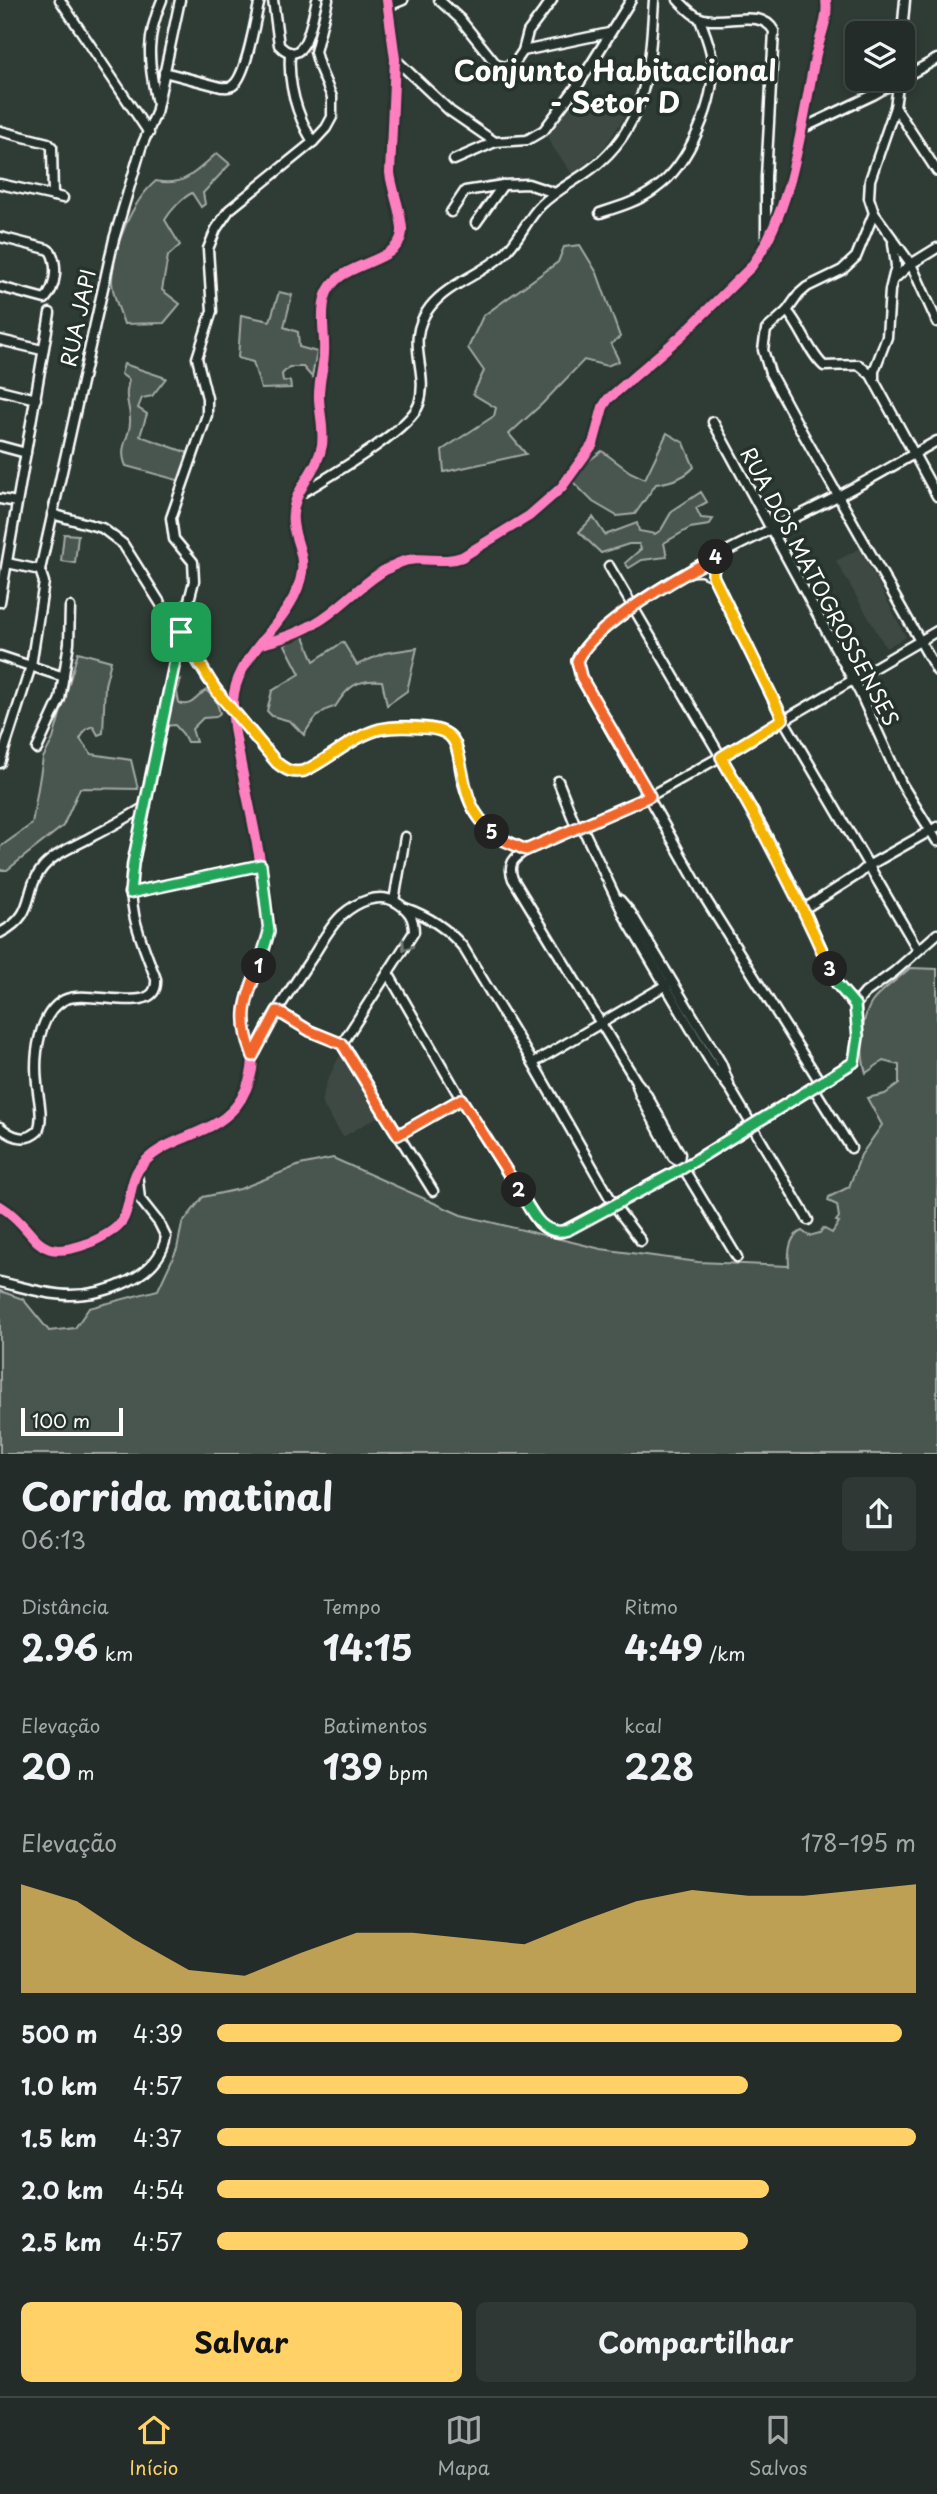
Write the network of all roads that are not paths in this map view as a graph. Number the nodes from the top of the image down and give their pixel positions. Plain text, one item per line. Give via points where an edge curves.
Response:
1 (61, 0) edge
2 (162, 0) edge
3 (180, 0) edge
4 (259, 0) edge
5 (273, 0) edge
6 (317, 0) edge
7 (328, 0) edge
8 (403, 0) edge
9 (439, 0) edge
10 (552, 0) edge
11 (631, 0) edge
12 (654, 0) edge
13 (678, 0) edge
14 (826, 0) edge
15 (905, 0) edge
16 (387, 3) edge
17 (699, 17) junction
18 (903, 21) edge
19 (609, 33) junction
20 (523, 51) junction
21 (290, 52) junction
22 (937, 58) edge
23 (396, 59) junction
24 (915, 70) edge
25 (164, 72) junction
26 (881, 91) edge
27 (898, 91) edge
28 (157, 102) junction
29 (895, 107) junction
30 (801, 129) junction
31 (0, 131) edge
32 (149, 133) junction
33 (313, 142) junction
34 (495, 142) junction
35 (454, 160) dead end
36 (937, 171) edge
37 (0, 184) edge
38 (503, 184) junction
39 (555, 193) junction
40 (52, 196) junction
41 (64, 198) dead end
42 (451, 212) dead end
43 (600, 213) dead end
44 (874, 213) junction
45 (476, 223) dead end
46 (0, 237) edge
47 (893, 239) junction
48 (766, 244) junction
49 (937, 248) edge
50 (911, 264) junction
51 (893, 280) junction
52 (0, 287) edge
53 (787, 311) junction
54 (50, 313) dead end
55 (937, 322) edge
56 (0, 340) edge
57 (42, 350) junction
58 (874, 379) junction
59 (0, 390) edge
60 (36, 399) junction
61 (713, 422) dead end
62 (937, 441) edge
63 (0, 446) edge
64 (26, 453) junction
65 (914, 454) junction
66 (314, 467) junction
67 (327, 477) junction
68 (300, 494) junction
69 (838, 496) junction
70 (937, 496) edge
71 (0, 499) edge
72 (18, 502) junction
73 (52, 514) junction
74 (769, 529) junction
75 (0, 550) edge
76 (10, 552) junction
77 (722, 554) junction
78 (7, 563) junction
79 (609, 566) dead end
80 (40, 570) junction
81 (692, 571) junction
82 (713, 576) junction
83 (0, 602) edge
84 (633, 606) junction
85 (70, 607) dead end
86 (937, 631) edge
87 (181, 632) junction
88 (920, 640) junction
89 (261, 644) junction
90 (0, 656) edge
91 (31, 666) junction
92 (937, 671) edge
93 (64, 677) junction
94 (852, 680) junction
95 (233, 710) junction
96 (783, 719) junction
97 (2, 747) edge
98 (37, 750) dead end
99 (721, 757) junction
100 (0, 763) edge
101 (558, 781) dead end
102 (650, 796) junction
103 (145, 807) junction
104 (580, 828) junction
105 (934, 829) edge
106 (404, 837) dead end
107 (937, 841) edge
108 (526, 850) junction
109 (261, 865) junction
110 (868, 866) junction
111 (611, 890) junction
112 (130, 893) junction
113 (394, 901) junction
114 (405, 908) junction
115 (804, 909) junction
116 (0, 933) edge
117 (937, 934) edge
118 (918, 950) junction
119 (388, 973) junction
120 (666, 985) junction
121 (855, 1005) junction
122 (277, 1011) junction
123 (602, 1023) junction
124 (342, 1044) junction
125 (253, 1056) junction
126 (533, 1063) junction
127 (817, 1084) junction
128 (731, 1090) junction
129 (461, 1099) junction
130 (0, 1127) edge
131 (752, 1127) junction
132 (398, 1135) junction
133 (851, 1149) dead end
134 (681, 1164) junction
135 (137, 1172) junction
136 (433, 1191) dead end
137 (614, 1205) junction
138 (0, 1206) edge
139 (808, 1220) dead end
140 (641, 1241) dead end
141 (737, 1257) dead end
142 (0, 1282) edge

1 - 32 street
2 - 28 street via 148,51
3 - 25 street, RUA JAPI
4 - 25 street via 242,71 230,87
5 - 21 street via 279,45
6 - 21 street via 305,45
7 - 33 street via 315,51 334,107 326,128
8 - 16 street
9 - 20 street via 496,64 513,64
10 - 20 street via 528,32
11 - 19 street
12 - 39 street via 647,78 632,119 602,160
13 - 17 street
14 - 30 street via 825,24
15 - 18 street
16 - 23 street
17 - 43 street via 713,72 709,99 690,145 674,171 654,190
17 - 48 street via 764,19 774,32
19 - 20 street
19 - 34 street via 544,130 527,140
21 - 33 street via 293,95
22 - 24 street
23 - 34 street via 450,111
23 - 66 street via 390,173 401,238 383,255 342,273 327,291 319,398 323,441
25 - 28 street, RUA JAPI
26 - 30 street
27 - 29 street
28 - 32 street, RUA JAPI
29 - 36 street
29 - 44 street via 870,180
30 - 48 street via 785,199
31 - 40 street via 48,143 54,150
32 - 73 street, RUA JAPI via 118,222
33 - 87 street via 229,210 208,249 212,311 197,358 207,415 171,519 174,538 195,571
34 - 35 street
37 - 40 street
38 - 39 street via 533,185
38 - 42 street via 465,191
38 - 45 street
39 - 67 street via 503,255 439,297 427,312 416,345 421,391 418,406 405,425
40 - 41 street
44 - 47 street
44 - 53 street via 862,247 850,264 807,287
46 - 52 street via 54,255 54,285 45,299
47 - 50 street
47 - 51 street
48 - 89 street via 751,267 681,336 608,399 589,451 542,506 457,559 415,558 397,563 302,631
49 - 50 street
50 - 51 street
50 - 55 street
51 - 58 street via 887,337
53 - 58 street via 824,366 859,365
53 - 69 street via 771,324 763,350 770,373
54 - 57 street
56 - 57 street
57 - 60 street
58 - 65 street
59 - 60 street
60 - 64 street
61 - 74 street, RUA DOS MATOGROSSENSES
62 - 65 street
63 - 64 street
64 - 72 street
65 - 69 street
65 - 70 street
66 - 67 street
66 - 68 street
67 - 68 street
68 - 89 street via 292,518 302,572 288,608
69 - 74 street
69 - 88 street
71 - 72 street
72 - 76 street
73 - 80 street, RUA JAPI
73 - 87 street via 102,528 123,544
74 - 77 street
74 - 94 street, RUA DOS MATOGROSSENSES
75 - 76 street
76 - 78 street
77 - 81 street
77 - 82 street
78 - 80 street
78 - 83 street
79 - 84 street
80 - 91 street, RUA JAPI via 44,582
81 - 82 street
81 - 84 street
82 - 96 street
84 - 99 street
84 - 102 street via 587,646 577,661 581,677
85 - 93 street
86 - 88 street
87 - 95 street via 208,679
87 - 103 street
88 - 92 street
88 - 94 street
89 - 95 street via 241,673
90 - 91 street
91 - 93 street
91 - 97 street, RUA JAPI
93 - 98 street via 60,699
94 - 96 street
94 - 105 street, RUA DOS MATOGROSSENSES via 901,783
95 - 108 street via 277,763 295,773 380,729 446,732 457,748 473,808 493,833
95 - 109 street
96 - 99 street
96 - 110 street
97 - 100 street, RUA JAPI
99 - 102 street
99 - 115 street
101 - 104 street
102 - 104 street
102 - 127 street via 705,898
103 - 112 street
103 - 116 street via 44,866 20,919
104 - 108 street
104 - 111 street
105 - 107 street, RUA DOS MATOGROSSENSES
105 - 110 street
106 - 113 street
108 - 123 street via 512,862 513,879
109 - 112 street
109 - 125 street via 269,932 244,1009
110 - 115 street
110 - 118 street
111 - 120 street
111 - 128 street via 638,925 721,1063
112 - 130 street via 156,979 153,995 133,1001 78,996 55,1006 45,1021 36,1060 38,1131 18,1138
113 - 114 street
113 - 122 street via 376,898 342,915
114 -> 119 street via 412,916 414,932
114 - 126 street via 423,914 457,941
115 - 121 street via 837,984
117 - 118 street
118 - 121 street
119 - 124 street
119 - 129 street
120 - 123 street
120 - 128 street
121 - 127 street via 858,1037 854,1062
122 - 124 street
122 - 125 street
123 - 126 street
123 - 134 street via 673,1157
124 - 132 street
125 - 135 street via 248,1083 231,1112 209,1129 158,1150
126 - 137 street
127 - 131 street
127 - 133 street
128 - 131 street
129 - 132 street
129 - 137 street via 539,1223 555,1232 568,1230
131 - 134 street
131 - 139 street
132 - 136 street
134 - 137 street
134 - 141 street
135 - 138 street via 120,1224 71,1250 48,1249
135 - 142 street via 140,1199 166,1237 161,1254 145,1271 121,1284 72,1295
137 - 140 street

